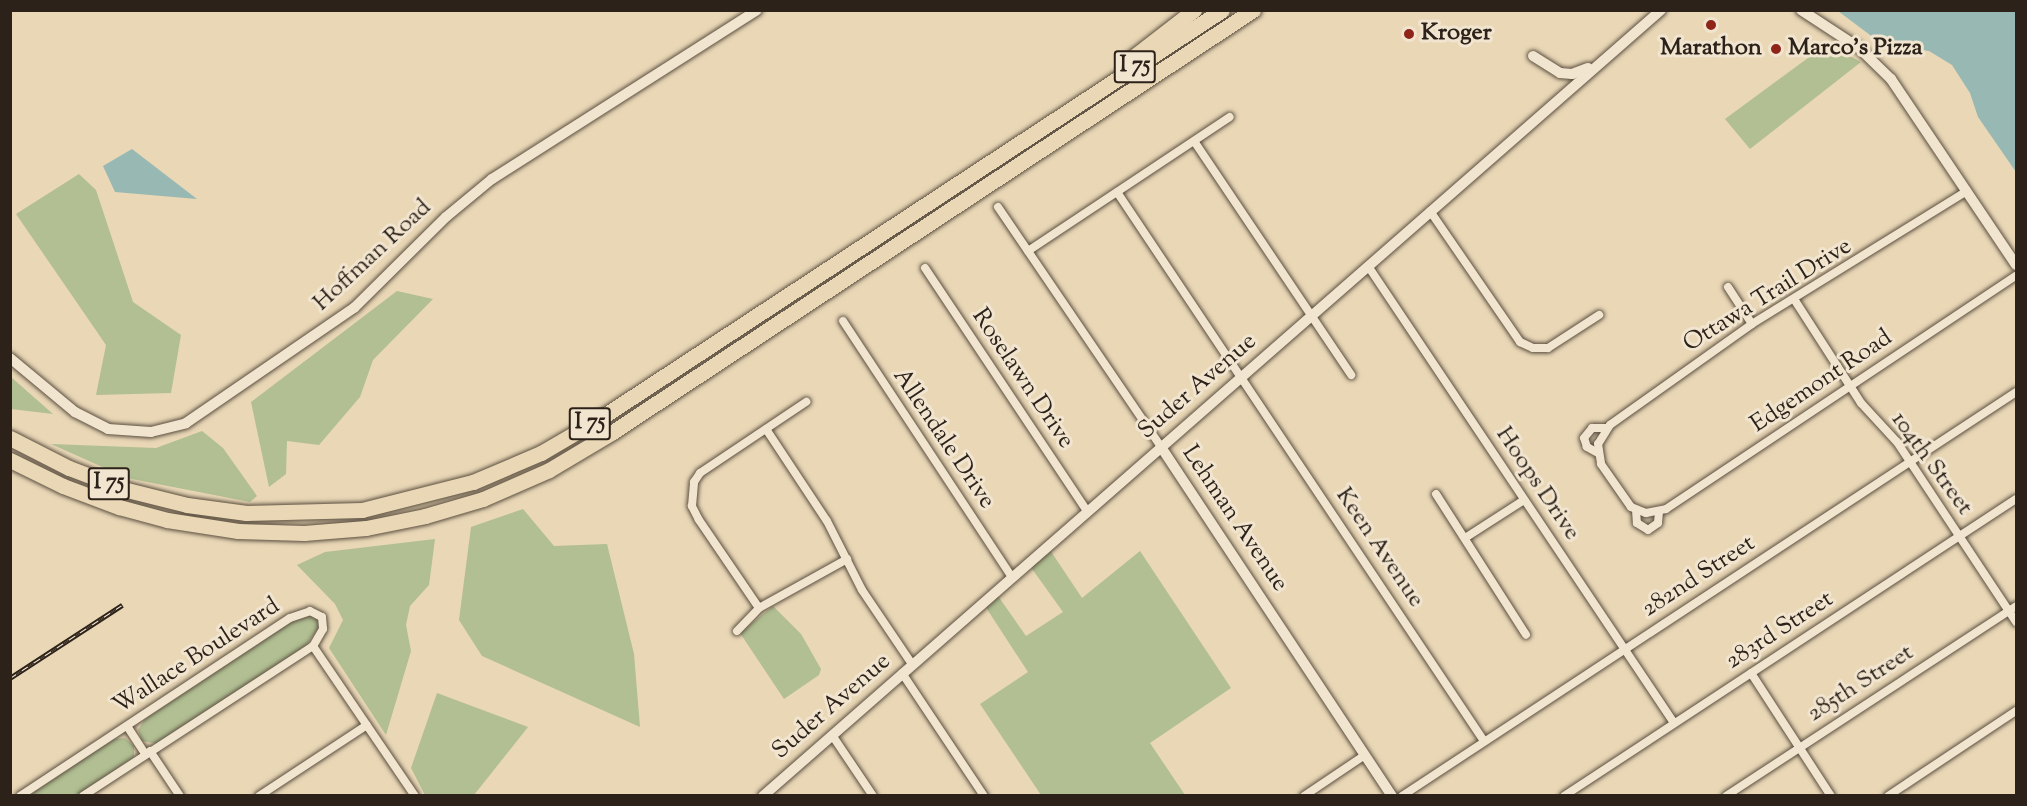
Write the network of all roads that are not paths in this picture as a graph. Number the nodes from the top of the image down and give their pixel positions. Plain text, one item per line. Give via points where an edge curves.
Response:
1 (758, 10) edge
2 (1194, 10) edge
3 (1222, 10) edge
4 (1253, 10) edge
5 (1661, 10) edge
6 (1801, 10) edge
7 (1533, 56) dead end
8 (1599, 63) junction
9 (1230, 117) dead end
10 (1049, 124) junction
11 (1194, 141) junction
12 (1967, 191) junction
13 (1117, 192) junction
14 (998, 207) dead end
15 (1430, 212) junction
16 (1028, 250) junction
17 (2016, 265) edge
18 (1368, 266) junction
19 (925, 268) dead end
20 (2016, 276) edge
21 (1728, 288) dead end
22 (1794, 300) junction
23 (1312, 315) junction
24 (1599, 315) dead end
25 (843, 321) dead end
26 (1752, 324) junction
27 (10, 358) edge
28 (1351, 375) dead end
29 (1241, 376) junction
30 (1851, 386) junction
31 (2016, 392) edge
32 (806, 402) dead end
33 (1606, 428) junction
34 (766, 429) junction
35 (10, 438) edge
36 (1161, 447) junction
37 (1598, 453) junction
38 (10, 460) edge
39 (1910, 462) junction
40 (1436, 494) dead end
41 (2016, 498) edge
42 (1524, 500) junction
43 (1636, 510) junction
44 (1087, 511) junction
45 (1659, 512) junction
46 (1959, 537) junction
47 (1465, 538) junction
48 (847, 559) junction
49 (1012, 577) junction
50 (2016, 606) edge
51 (759, 608) junction
52 (2009, 611) junction
53 (2016, 622) edge
54 (738, 631) dead end
55 (1526, 635) dead end
56 (314, 646) junction
57 (1624, 649) junction
58 (912, 664) junction
59 (902, 673) junction
60 (1751, 673) junction
61 (2016, 711) edge
62 (1674, 723) junction
63 (367, 725) junction
64 (127, 726) junction
65 (832, 735) junction
66 (1484, 741) junction
67 (1799, 748) junction
68 (148, 753) junction
69 (1365, 755) junction
70 (20, 795) edge
71 (83, 795) edge
72 (180, 795) edge
73 (259, 795) edge
74 (415, 795) edge
75 (763, 795) edge
76 (873, 795) edge
77 (984, 795) edge
78 (1304, 795) edge
79 (1392, 795) edge
80 (1402, 795) edge
81 (1564, 795) edge
82 (1726, 795) edge
83 (1831, 795) edge
84 (1888, 795) edge

1 - 27 street, Hoffman Road via 492,179 446,218 354,309 186,423 151,432 108,429 75,412
2 - 10 highway
3 - 10 highway, I 75
4 - 38 highway, I 75 via 645,412 559,464 494,495 425,516 354,530 283,533 191,524 91,497
5 - 8 street, Suder Avenue
6 - 12 street via 1859,48 1892,79
7 - 8 street via 1566,75
8 - 15 street, Suder Avenue
9 - 11 street
10 - 35 highway, I 75 via 552,447 496,473 433,495 380,507 313,514 214,509 115,486
11 - 13 street
11 - 23 street
12 - 17 street
12 - 22 street, Ottawa Trail Drive
13 - 16 street
13 - 29 street, Keen Avenue
14 - 16 street, Lehman Avenue
15 - 18 street, Suder Avenue
15 - 24 street via 1515,337 1533,348 1554,345
16 - 36 street, Lehman Avenue
18 - 23 street, Suder Avenue
18 - 42 street, Hoops Drive
19 - 44 street, Roselawn Drive
20 - 30 street, Edgemont Road
21 - 26 street
22 - 26 street, Ottawa Trail Drive
22 - 30 street, 104th Street
23 - 28 street
23 - 29 street, Suder Avenue
25 - 49 street, Allendale Drive
26 - 33 street, Ottawa Trail Drive
29 - 36 street, Suder Avenue
29 - 66 street, Keen Avenue
30 - 39 street, 104th Street
30 - 45 street, Edgemont Road
31 - 39 street, 282nd Street
32 - 34 street
33 - 37 street, Ottawa Trail Drive
33 - 37 street via 1592,428 1584,438 1587,447
34 - 48 street via 827,521
34 - 51 street via 700,473 691,495 699,520
36 - 44 street, Suder Avenue
36 - 69 street, Lehman Avenue
37 - 43 street via 1626,502
39 - 46 street, 104th Street
39 - 57 street, 282nd Street
40 - 47 street
41 - 46 street, 283rd Street
42 - 47 street
42 - 57 street, Hoops Drive
43 - 45 street, Edgemont Road
43 - 45 street via 1637,523 1648,530 1657,526
44 - 49 street, Suder Avenue
46 - 52 street, 104th Street
46 - 60 street, 283rd Street
47 - 55 street
48 - 51 street
48 - 58 street via 862,590
49 - 58 street, Suder Avenue
50 - 52 street, 285th Street
51 - 54 street
52 - 53 street, 104th Street
52 - 67 street, 285th Street
56 - 63 street
56 - 64 street, Wallace Boulevard via 322,629 322,617 310,611 297,615
56 - 68 street
57 - 62 street, Hoops Drive
57 - 66 street, 282nd Street
58 - 59 street, Suder Avenue
59 - 65 street, Suder Avenue
59 - 77 street
60 - 62 street, 283rd Street
60 - 67 street
61 - 84 street
62 - 81 street, 283rd Street
63 - 73 street
63 - 74 street
64 - 68 street
64 - 70 street, Wallace Boulevard
65 - 75 street, Suder Avenue
65 - 76 street
66 - 80 street, 282nd Street
67 - 82 street, 285th Street
67 - 83 street
68 - 71 street
68 - 72 street
69 - 78 street
69 - 79 street, Lehman Avenue

